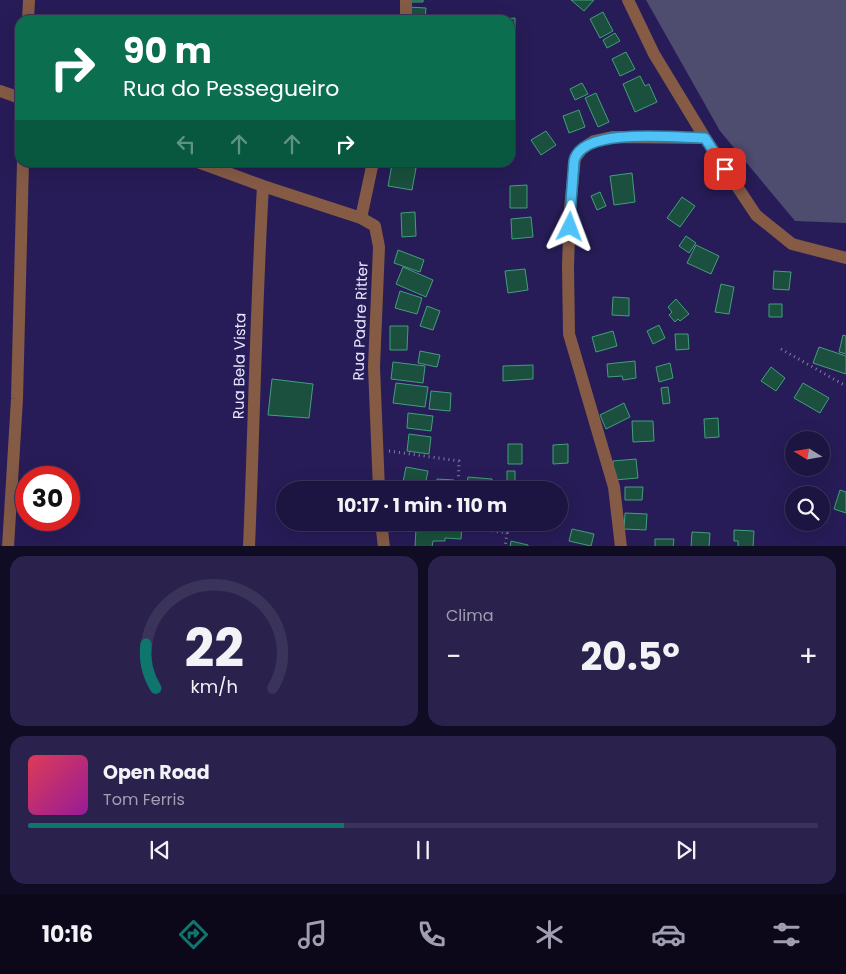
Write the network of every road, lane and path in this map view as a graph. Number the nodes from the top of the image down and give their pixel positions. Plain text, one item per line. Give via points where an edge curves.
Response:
1 (29, 0) edge
2 (406, 0) edge
3 (628, 0) edge
4 (28, 15) edge
5 (406, 15) edge
6 (0, 91) edge
7 (15, 96) edge
8 (705, 138) junction
9 (23, 167) edge
10 (212, 167) edge
11 (372, 167) edge
12 (263, 186) junction
13 (362, 218) junction
14 (846, 258) edge
15 (781, 349) dead end
16 (846, 386) edge
17 (377, 450) junction
18 (379, 481) edge
19 (458, 481) edge
20 (382, 531) edge
21 (492, 531) edge
22 (8, 546) edge
23 (249, 546) edge
24 (384, 546) edge
25 (505, 546) edge
26 (621, 546) edge

1 - 4 street
2 - 5 street
3 - 8 street via 654,54
6 - 7 street
8 - 14 street via 756,215 792,244
8 - 26 street via 612,137 594,141 574,158 568,266 569,334 614,487
9 - 22 street via 17,400
10 - 12 street
11 - 13 street
12 - 13 street
12 - 23 street, Rua Bela Vista
13 - 17 street, Rua Padre Ritter via 375,226 379,247 374,367
15 - 16 path
17 - 18 street, Rua Padre Ritter
17 - 19 path via 459,461
20 - 24 street
21 - 25 path via 506,533

